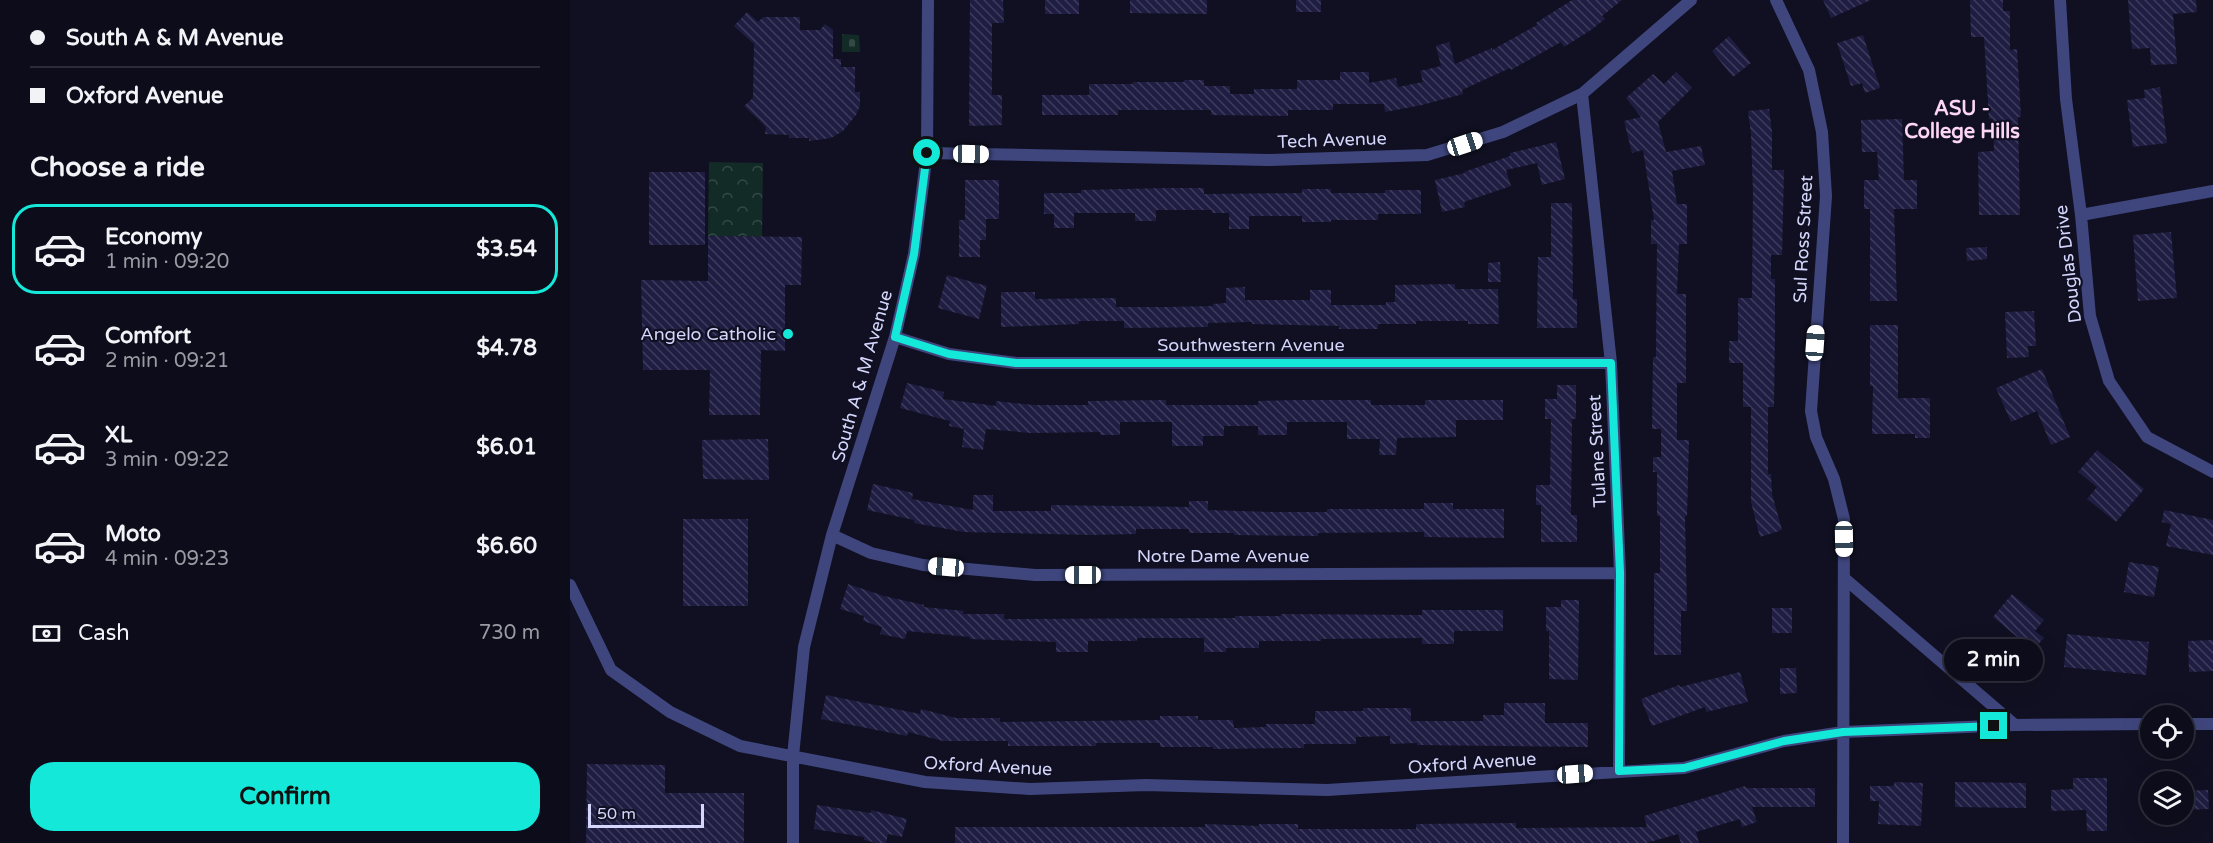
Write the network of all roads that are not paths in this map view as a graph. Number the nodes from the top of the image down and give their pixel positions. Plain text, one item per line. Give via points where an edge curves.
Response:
1 (928, 0) edge
2 (1691, 0) edge
3 (1776, 0) edge
4 (2060, 0) edge
5 (1582, 94) junction
6 (927, 153) junction
7 (2213, 191) edge
8 (2081, 215) junction
9 (895, 337) junction
10 (1611, 363) junction
11 (2213, 472) edge
12 (832, 535) junction
13 (1620, 573) junction
14 (1844, 578) junction
15 (570, 585) edge
16 (2140, 724) edge
17 (2194, 724) edge
18 (2213, 724) edge
19 (2015, 725) junction
20 (1843, 732) junction
21 (793, 756) junction
22 (1619, 771) junction
23 (793, 843) edge
24 (1844, 843) edge

1 - 6 street, South A & M Avenue
2 - 5 street, Tech Avenue
3 - 14 street, Sul Ross Street via 1809,70 1822,132 1826,196 1811,411 1844,519
4 - 8 street, Douglas Drive via 2066,99
5 - 6 street, Tech Avenue via 1503,132 1427,155 1269,160
5 - 10 street, Tulane Street
6 - 9 street, South A & M Avenue via 914,254
7 - 8 street
8 - 11 street, Douglas Drive via 2090,316 2109,381 2147,437
9 - 10 street, Southwestern Avenue via 949,354 1016,363
9 - 12 street, South A & M Avenue
10 - 13 street, Tulane Street
12 - 13 street, Notre Dame Avenue via 871,553 923,565 1035,575
12 - 21 street, South A & M Avenue via 804,647
13 - 22 street, Tulane Street
14 - 19 street
14 - 20 street, Sul Ross Street
15 - 21 street, Oxford Avenue via 611,670 670,712 740,746
16 - 19 street, Oxford Avenue
17 - 18 street
19 - 20 street, Oxford Avenue
20 - 22 street, Oxford Avenue via 1784,741 1684,768
20 - 24 street, Sul Ross Street
21 - 22 street, Oxford Avenue via 925,782 1030,789 1146,785 1327,790
21 - 23 street, South A & M Avenue

